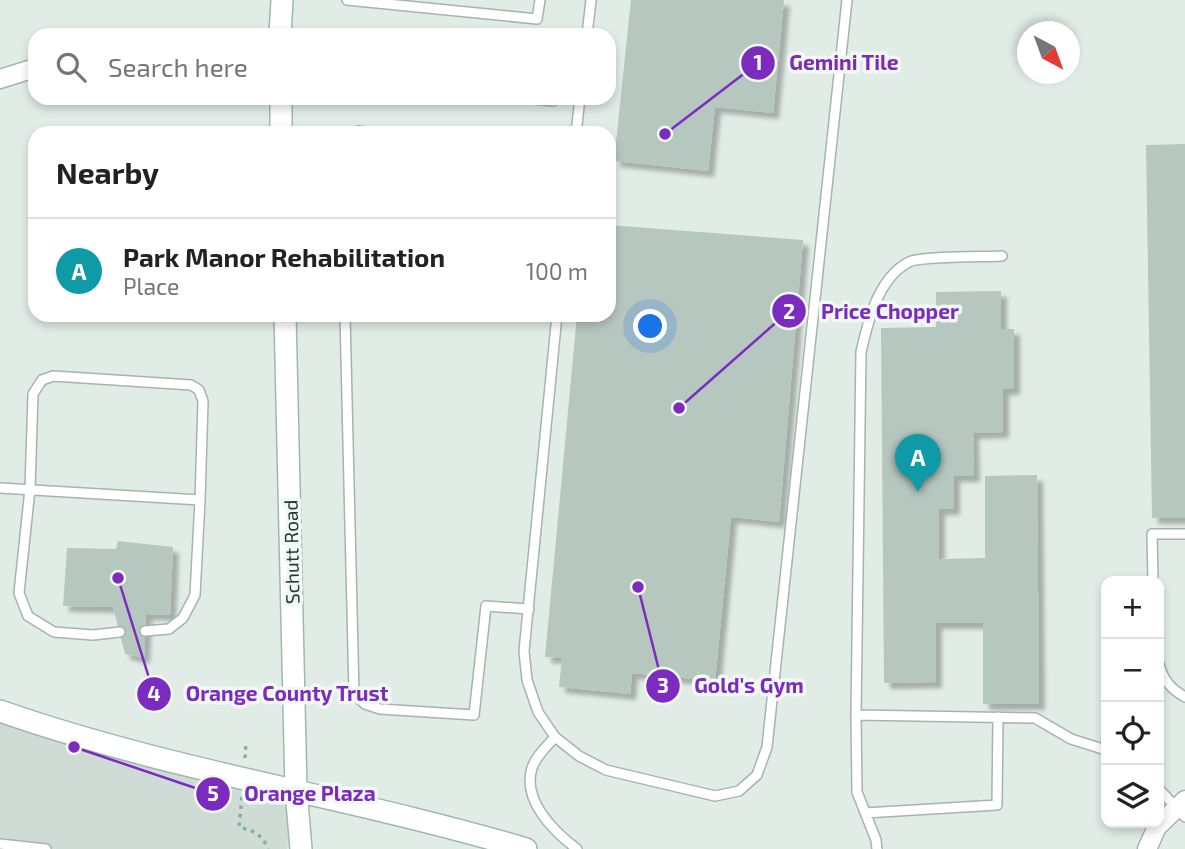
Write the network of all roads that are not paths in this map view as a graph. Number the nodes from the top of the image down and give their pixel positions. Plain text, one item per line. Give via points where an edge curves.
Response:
1 (282, 0) edge
2 (347, 0) edge
3 (540, 0) edge
4 (591, 0) edge
5 (847, 0) edge
6 (280, 28) edge
7 (588, 28) edge
8 (28, 70) edge
9 (0, 79) edge
10 (281, 105) edge
11 (579, 105) edge
12 (281, 126) edge
13 (577, 126) edge
14 (1002, 256) dead end
15 (285, 322) edge
16 (345, 322) edge
17 (556, 322) edge
18 (0, 488) edge
19 (30, 489) junction
20 (200, 500) junction
21 (1185, 534) edge
22 (1153, 576) edge
23 (529, 609) junction
24 (145, 631) dead end
25 (120, 632) dead end
26 (1164, 678) edge
27 (1185, 697) edge
28 (0, 711) edge
29 (856, 715) junction
30 (998, 717) junction
31 (555, 737) junction
32 (1101, 748) edge
33 (296, 790) junction
34 (1164, 793) edge
35 (1182, 808) edge
36 (866, 813) junction
37 (0, 844) edge
38 (46, 849) edge
39 (302, 849) edge
40 (526, 849) edge
41 (577, 849) edge
42 (877, 849) edge
43 (1147, 849) edge

1 - 6 street
2 - 3 lane via 537,19
4 - 7 lane
5 - 31 lane via 767,747 757,775 739,791 715,796 606,770
8 - 9 street
10 - 12 street
11 - 13 lane
14 - 29 lane via 911,260 893,274 867,326 861,352
15 - 33 street, Schutt Road
16 - 23 lane via 354,694 380,709 474,715 486,606
17 - 23 lane
18 - 19 lane
19 - 20 lane
19 - 20 lane via 33,394 41,380 53,376 150,382 191,385 199,390 203,401
19 - 25 lane via 19,593 28,616 54,632
20 - 24 lane via 195,595 183,618 169,629
21 - 22 lane via 1152,534
23 - 31 lane via 524,651 527,680 538,712
26 - 27 lane
28 - 33 street via 128,750
29 - 30 lane
29 - 36 lane via 857,792
30 - 32 lane via 1035,718
30 - 36 lane via 997,805
31 - 41 lane via 532,766 530,786 538,808
33 - 39 street, Schutt Road
33 - 40 street
34 - 35 lane
35 - 43 street via 1157,827
36 - 42 lane
37 - 38 lane

